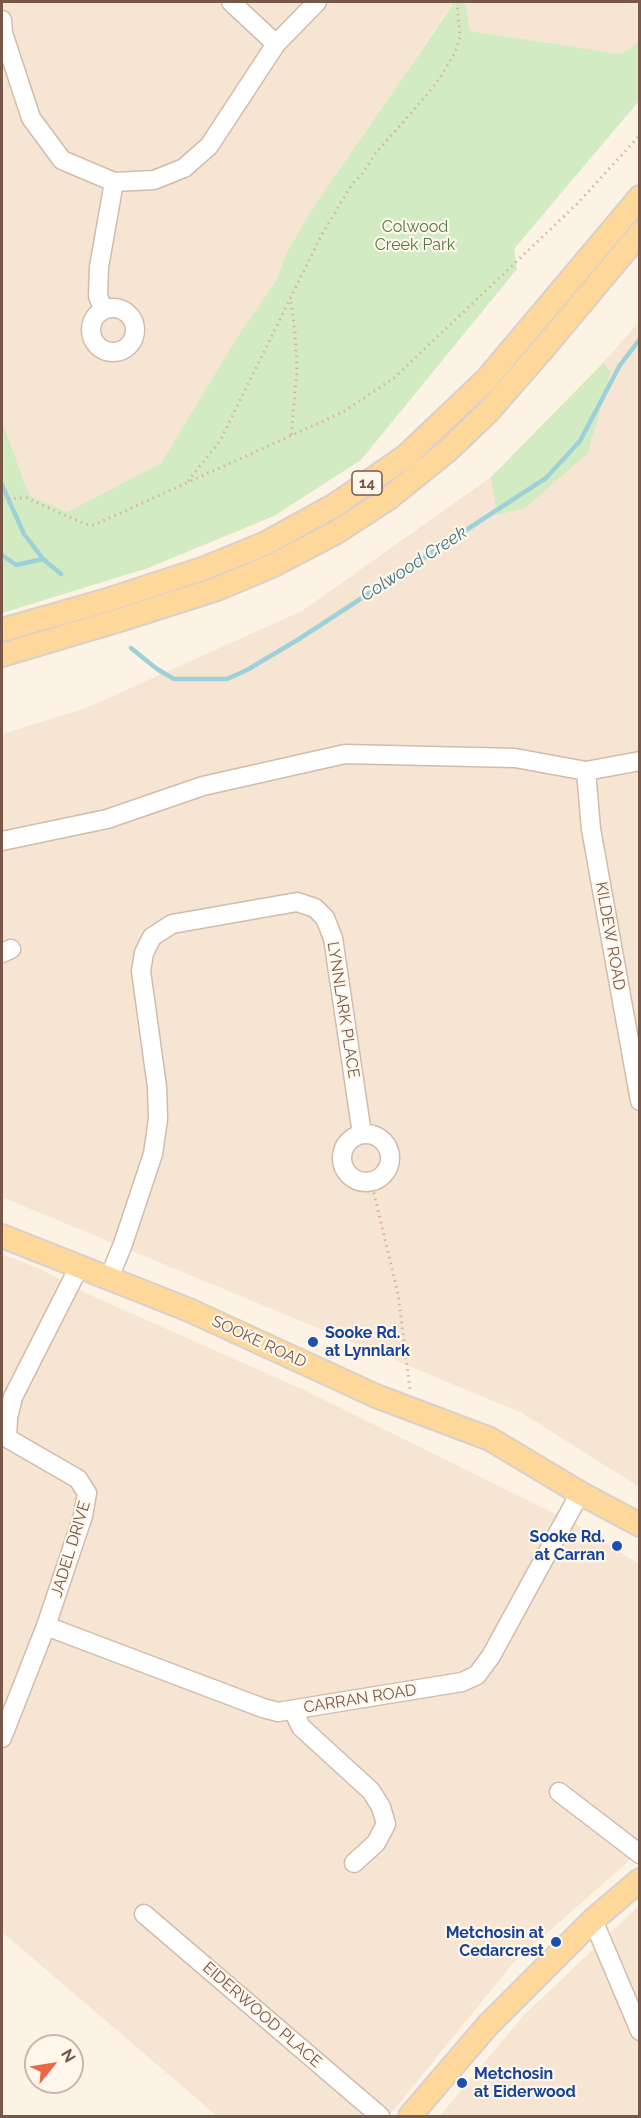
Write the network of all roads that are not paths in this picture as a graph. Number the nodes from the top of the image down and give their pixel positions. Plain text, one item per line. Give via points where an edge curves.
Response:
1 (231, 2) edge
2 (317, 2) edge
3 (2, 20) edge
4 (276, 44) junction
5 (114, 182) junction
6 (639, 197) edge
7 (639, 233) edge
8 (103, 309) dead end
9 (406, 456) junction
10 (420, 473) junction
11 (2, 630) edge
12 (2, 655) edge
13 (639, 761) edge
14 (586, 771) junction
15 (2, 841) edge
16 (639, 1101) edge
17 (362, 1134) junction
18 (2, 1236) edge
19 (79, 1267) junction
20 (109, 1278) junction
21 (580, 1493) junction
22 (639, 1524) edge
23 (46, 1626) junction
24 (293, 1710) junction
25 (2, 1738) edge
26 (559, 1792) dead end
27 (639, 1854) edge
28 (354, 1863) dead end
29 (639, 1880) edge
30 (144, 1914) dead end
31 (593, 1920) junction
32 (639, 2031) edge
33 (380, 2116) edge
34 (410, 2116) edge

1 - 4 street
2 - 4 street
3 - 5 street via 31,118 62,160
4 - 5 street via 209,146 184,168 154,180
5 - 8 street via 99,267 98,296
6 - 9 main road, 14 via 486,380
7 - 10 main road, 14 via 488,412
9 - 10 street
9 - 11 main road, 14 via 335,505 266,543 104,602
10 - 12 main road, 14 via 335,533 274,565 216,589
13 - 14 street
14 - 15 street via 515,758 345,754 203,786 107,819
14 - 16 street, KILDEW ROAD via 591,829
17 - 17 street via 381,1140 388,1149 387,1169 371,1181 351,1177 344,1168 345,1147
17 - 20 street, LYNNLARK PLACE via 333,938 325,918 315,908 297,902 172,924 152,937 144,953 141,971 158,1119 153,1154
18 - 19 main road, SOOKE ROAD
19 - 20 main road, SOOKE ROAD
19 - 23 street, JADEL DRIVE via 13,1397 8,1418 7,1438 78,1479 87,1493
20 - 21 main road, SOOKE ROAD via 189,1310 376,1396 490,1438
21 - 22 main road, SOOKE ROAD
21 - 24 street, CARRAN ROAD via 477,1675 462,1682
23 - 24 street, CARRAN ROAD via 263,1708
23 - 25 street, JADEL DRIVE
24 - 28 street via 301,1727 371,1791 381,1807 386,1824 376,1843
26 - 27 street
29 - 31 main road
30 - 33 street, EIDERWOOD PLACE
31 - 32 street
31 - 34 main road via 488,2025

